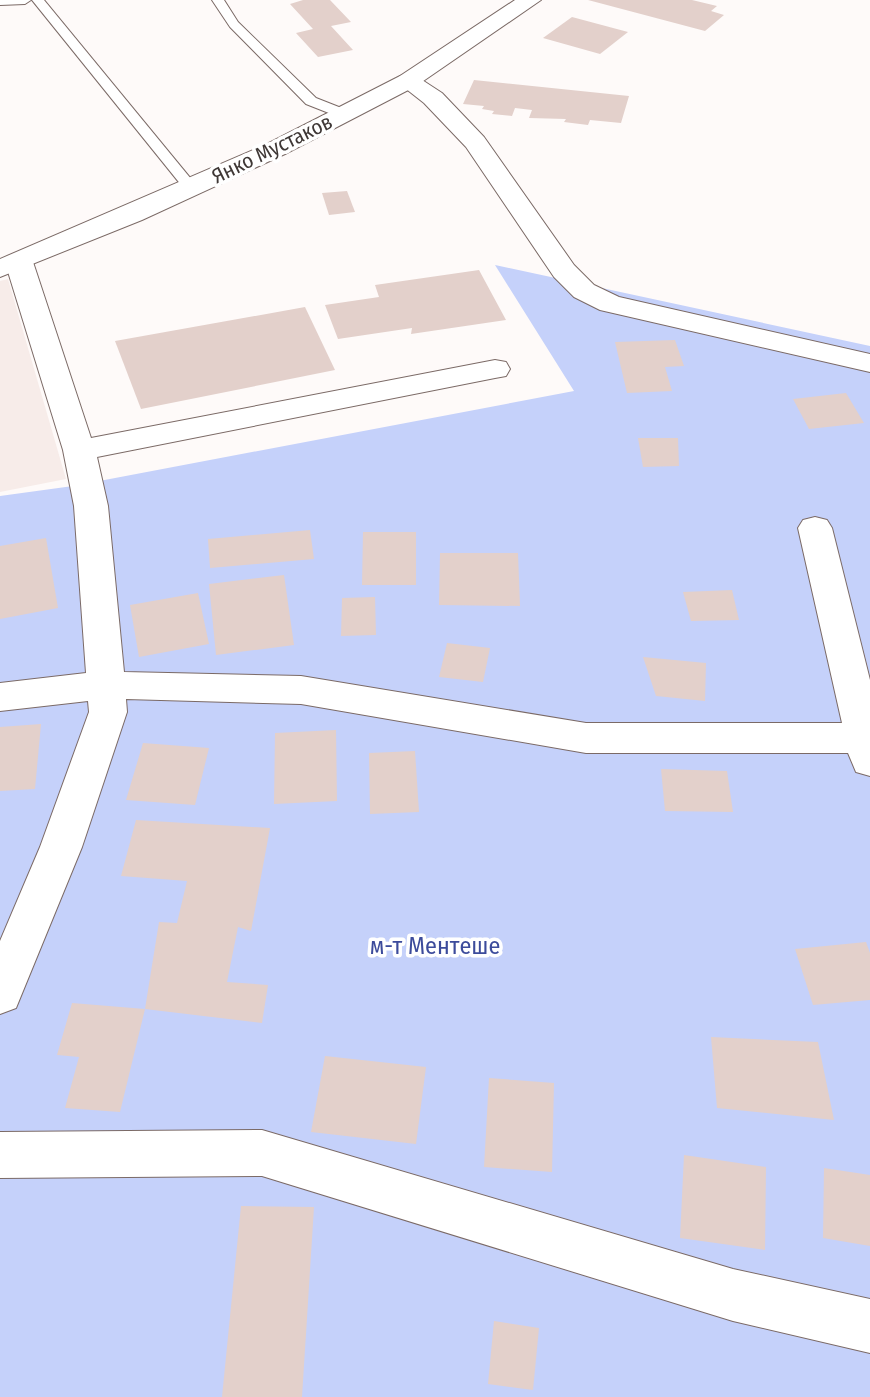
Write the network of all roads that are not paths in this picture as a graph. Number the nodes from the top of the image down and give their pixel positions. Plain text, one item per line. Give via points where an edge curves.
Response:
1 (25, 0) edge
2 (38, 0) edge
3 (218, 0) edge
4 (530, 0) edge
5 (0, 1) edge
6 (408, 81) junction
7 (344, 114) junction
8 (191, 188) junction
9 (9, 265) edge
10 (870, 363) edge
11 (495, 369) dead end
12 (79, 450) junction
13 (815, 528) dead end
14 (106, 685) junction
15 (0, 697) edge
16 (867, 749) edge
17 (0, 994) edge
18 (0, 1155) edge
19 (870, 1326) edge

1 - 5 lane
2 - 8 lane
3 - 7 lane via 234,24 311,101
4 - 6 street, Янко Мустаков
6 - 7 street, Янко Мустаков
6 - 10 street via 433,98 475,142 564,271 584,291 610,304
7 - 8 street, Янко Мустаков
8 - 9 street, Янко Мустаков
9 - 12 street
11 - 12 street
12 - 14 street via 91,506
13 - 16 street
14 - 15 street
14 - 16 street via 301,690 586,738
14 - 17 street via 108,712 61,847
18 - 19 street via 262,1153 733,1295

